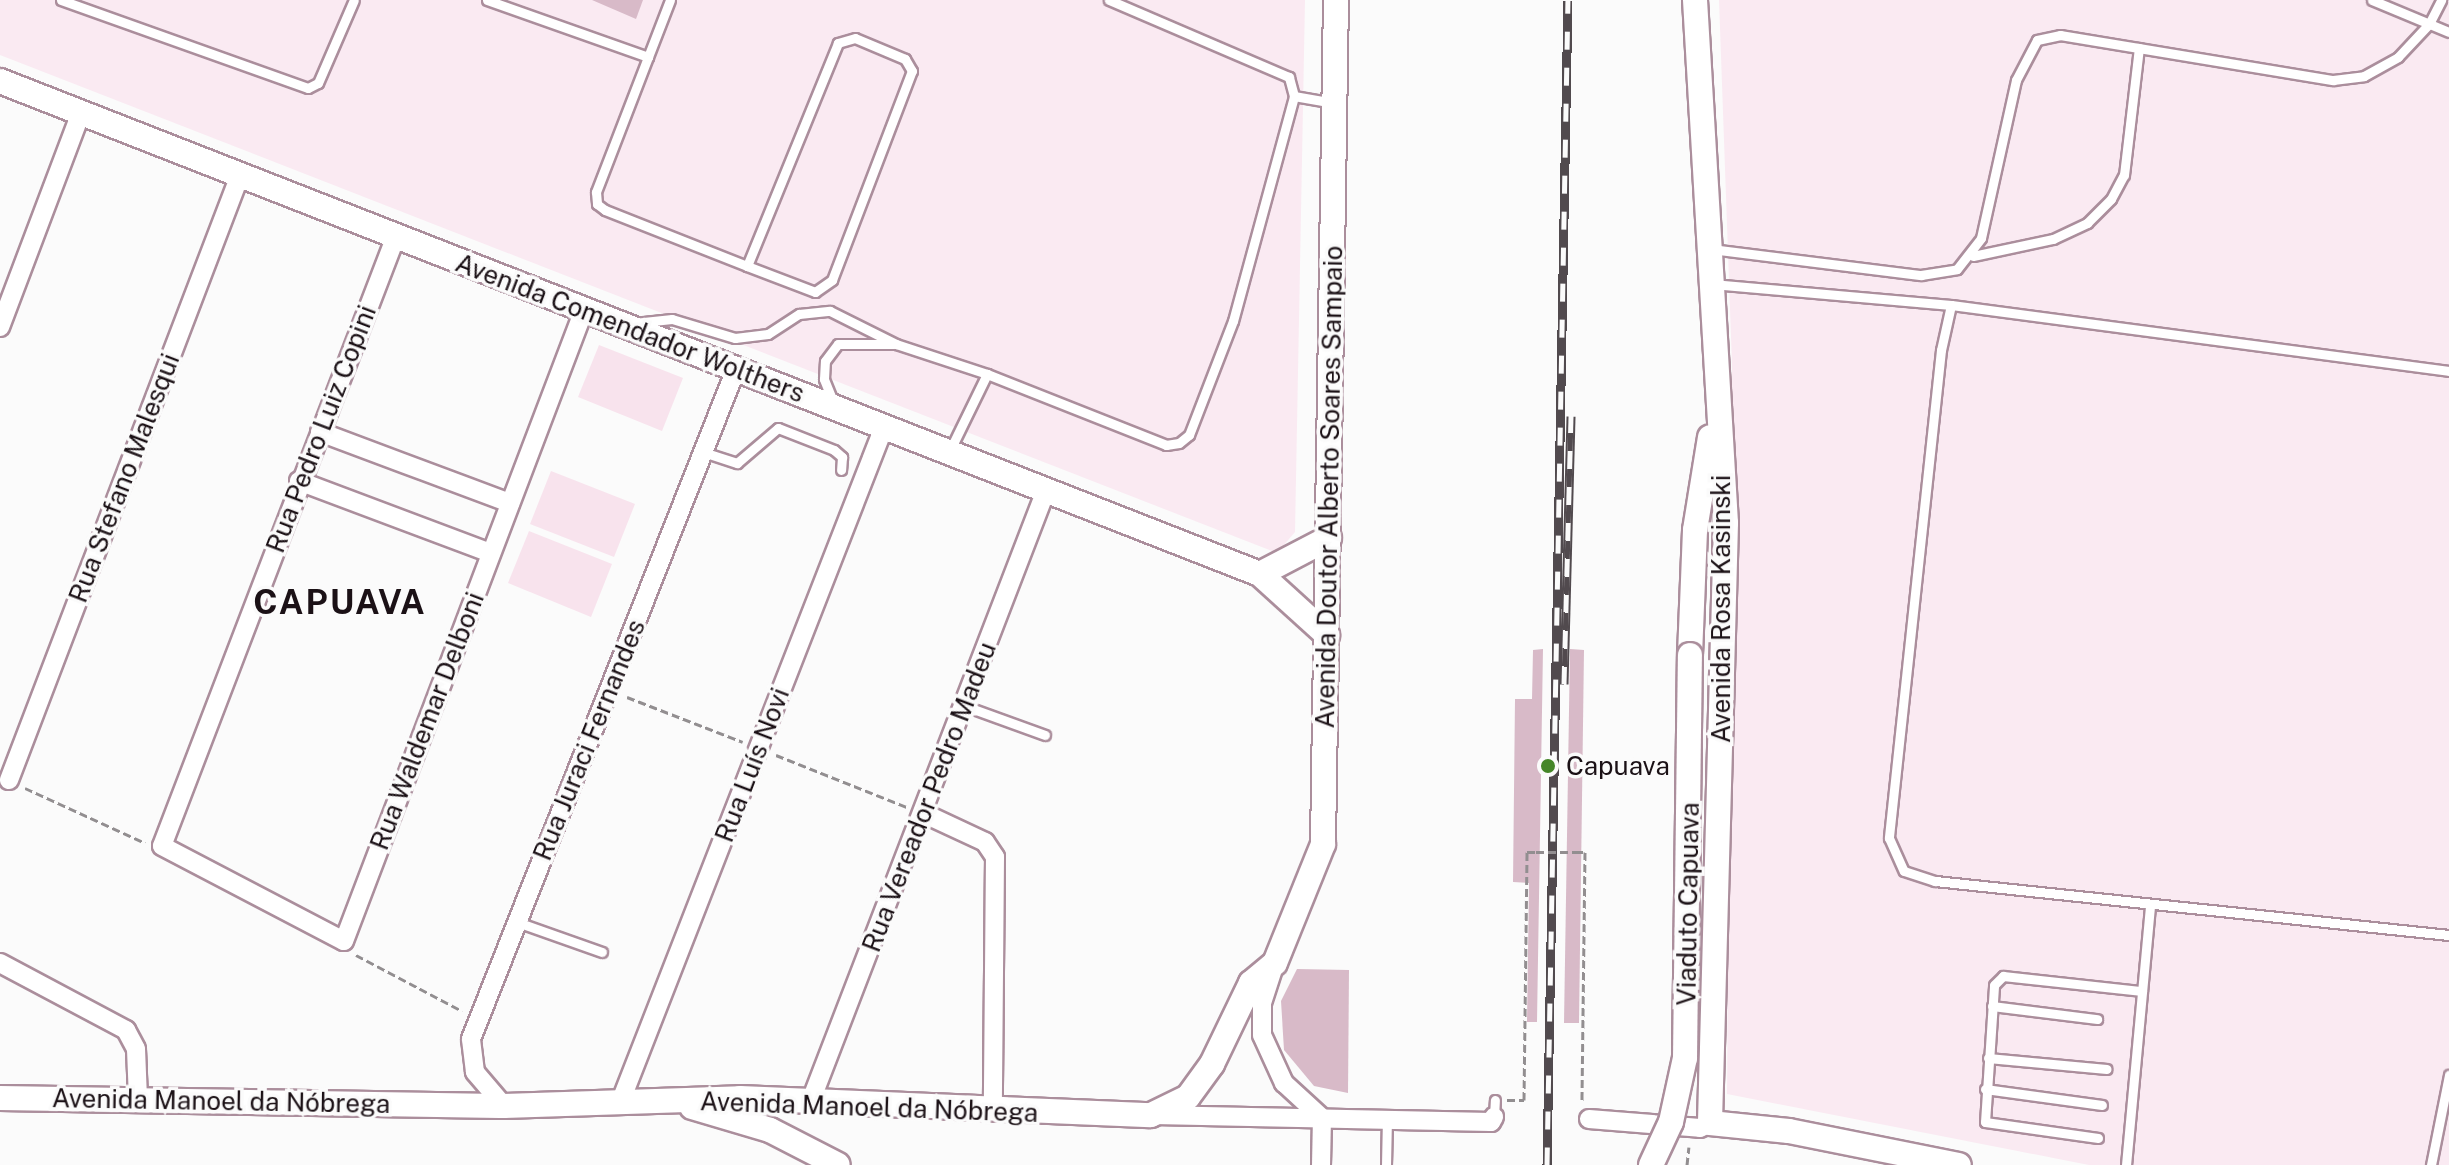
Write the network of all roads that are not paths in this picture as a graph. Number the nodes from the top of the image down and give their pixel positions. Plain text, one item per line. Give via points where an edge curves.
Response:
1 (61, 0) edge
2 (354, 0) edge
3 (487, 0) edge
4 (670, 0) edge
5 (1109, 0) edge
6 (1336, 0) edge
7 (1695, 0) edge
8 (2372, 0) edge
9 (2441, 0) edge
10 (2429, 24) junction
11 (2449, 32) edge
12 (2139, 48) junction
13 (648, 57) junction
14 (0, 81) edge
15 (1294, 96) junction
16 (1336, 104) junction
17 (81, 113) junction
18 (240, 175) junction
19 (396, 236) junction
20 (1711, 249) junction
21 (1973, 256) junction
22 (747, 266) junction
23 (1712, 284) junction
24 (1951, 305) junction
25 (584, 310) junction
26 (0, 327) edge
27 (628, 327) junction
28 (896, 344) junction
29 (736, 369) junction
30 (2449, 371) edge
31 (987, 374) junction
32 (1716, 399) junction
33 (836, 408) junction
34 (884, 427) junction
35 (320, 432) junction
36 (703, 452) junction
37 (949, 452) junction
38 (841, 470) dead end
39 (299, 481) junction
40 (1046, 490) junction
41 (510, 503) junction
42 (1329, 538) junction
43 (491, 553) junction
44 (1260, 574) junction
45 (1327, 635) junction
46 (965, 706) junction
47 (1045, 735) dead end
48 (9, 780) road end
49 (925, 814) junction
50 (2150, 907) junction
51 (517, 922) junction
52 (2449, 935) edge
53 (344, 941) joint
54 (602, 952) dead end
55 (0, 963) edge
56 (1275, 963) junction
57 (2142, 991) junction
58 (1992, 1006) junction
59 (2097, 1019) dead end
60 (1988, 1058) junction
61 (2106, 1069) dead end
62 (2449, 1075) edge
63 (1985, 1089) junction
64 (0, 1098) edge
65 (138, 1099) junction
66 (674, 1102) junction
67 (620, 1103) junction
68 (810, 1103) junction
69 (2102, 1105) dead end
70 (504, 1106) junction
71 (1495, 1108) road end
72 (993, 1111) junction
73 (1586, 1113) road end
74 (1151, 1115) junction
75 (1322, 1118) junction
76 (1387, 1118) junction
77 (1710, 1123) junction
78 (2098, 1138) dead end
79 (838, 1165) edge
80 (1321, 1165) edge
81 (1386, 1165) edge
82 (1651, 1165) edge
83 (1959, 1165) edge
84 (2126, 1165) edge
85 (2431, 1165) edge

1 - 2 lane via 308,88 318,83
3 - 13 lane
4 - 13 lane
5 - 15 lane via 1276,66 1289,77
6 - 16 main road, Avenida Doutor Alberto Soares Sampaio
7 - 20 main road, Avenida Rosa Kasinski
8 - 10 lane
9 - 10 lane
10 - 11 lane
10 - 12 lane via 2398,57 2364,76 2333,80
12 - 21 lane via 2124,175 2111,199 2087,223 2053,239
12 - 21 lane via 2060,35 2037,40 2026,52
13 - 22 lane via 596,192 597,204
14 - 17 main road, Avenida Comendador Wolthers
15 - 16 lane
15 - 31 lane via 1233,321 1189,435 1166,445
16 - 42 main road, Avenida Doutor Alberto Soares Sampaio
17 - 18 main road, Avenida Comendador Wolthers
17 - 26 street
18 - 19 main road, Avenida Comendador Wolthers
18 - 48 street, Rua Stefano Malesqui
19 - 25 main road, Avenida Comendador Wolthers
19 - 35 street, Rua Pedro Luiz Copini
20 - 21 lane via 1921,275 1957,269
20 - 23 main road, Avenida Rosa Kasinski
22 - 22 lane via 824,292 911,82 905,59 855,38 838,43
23 - 24 lane
23 - 32 main road, Avenida Rosa Kasinski
24 - 30 lane
24 - 50 lane via 1941,350 1889,838 1895,858 1904,871 1935,881
25 - 27 main road, Avenida Comendador Wolthers
25 - 41 street, Rua Waldemar Delboni
27 - 28 lane via 672,319 735,338 768,334 799,314 830,311
27 - 29 main road, Avenida Comendador Wolthers
28 - 31 lane
28 - 33 lane via 838,344 825,361 824,379
29 - 33 main road, Avenida Comendador Wolthers
29 - 36 street, Rua Juraci Fernandes
31 - 37 lane
32 - 77 main road, Avenida Rosa Kasinski via 1726,523
32 - 82 main road, Viaduto Capuava, bridge via 1695,530 1685,1058 1671,1122
33 - 34 main road, Avenida Comendador Wolthers
34 - 37 main road, Avenida Comendador Wolthers
34 - 67 street, Rua Luís Novi
35 - 39 street, Rua Pedro Luiz Copini
35 - 41 street
36 - 38 lane via 737,463 778,428 834,450 842,457
36 - 51 street, Rua Juraci Fernandes
37 - 40 main road, Avenida Comendador Wolthers
39 - 43 street
39 - 53 street, Rua Pedro Luiz Copini via 162,846
40 - 44 main road, Avenida Comendador Wolthers
40 - 46 street, Rua Vereador Pedro Madeu
41 - 43 street, Rua Waldemar Delboni
42 - 44 main road
42 - 45 main road, Avenida Doutor Alberto Soares Sampaio
43 - 53 street, Rua Waldemar Delboni
44 - 45 main road, Avenida Comendador Wolthers
45 - 56 main road, Avenida Doutor Alberto Soares Sampaio via 1323,844
46 - 47 lane
46 - 49 street, Rua Vereador Pedro Madeu
49 - 68 street, Rua Vereador Pedro Madeu
49 - 72 street via 985,842 995,857
50 - 52 lane
50 - 57 lane
51 - 54 lane
51 - 70 street, Rua Juraci Fernandes via 471,1039 475,1072
55 - 65 street via 126,1030 136,1049
56 - 74 main road, Avenida Doutor Alberto Soares Sampaio via 1251,983 1202,1081 1188,1097
56 - 75 street, Avenida Doutor Alberto Soares Sampaio via 1262,1003 1266,1047 1284,1083
57 - 58 lane via 2003,976 1994,985
57 - 84 lane
58 - 59 lane
58 - 60 lane
60 - 61 lane
60 - 63 lane
62 - 85 lane
63 - 69 lane
63 - 78 lane via 1983,1116 1989,1126
64 - 65 main road, Avenida Manoel da Nóbrega
65 - 70 main road, Avenida Manoel da Nóbrega
66 - 67 main road, Avenida Manoel da Nóbrega
66 - 68 main road, Avenida Manoel da Nóbrega
66 - 79 main road via 770,1130
67 - 70 main road, Avenida Manoel da Nóbrega
68 - 72 main road, Avenida Manoel da Nóbrega
71 - 76 street, Avenida Manoel da Nóbrega via 1491,1122
72 - 74 main road, Avenida Manoel da Nóbrega
73 - 77 street via 1700,1128
74 - 75 street, Avenida Manoel da Nóbrega
75 - 76 street, Avenida Manoel da Nóbrega
75 - 80 street
76 - 81 lane
77 - 83 main road via 1789,1131

